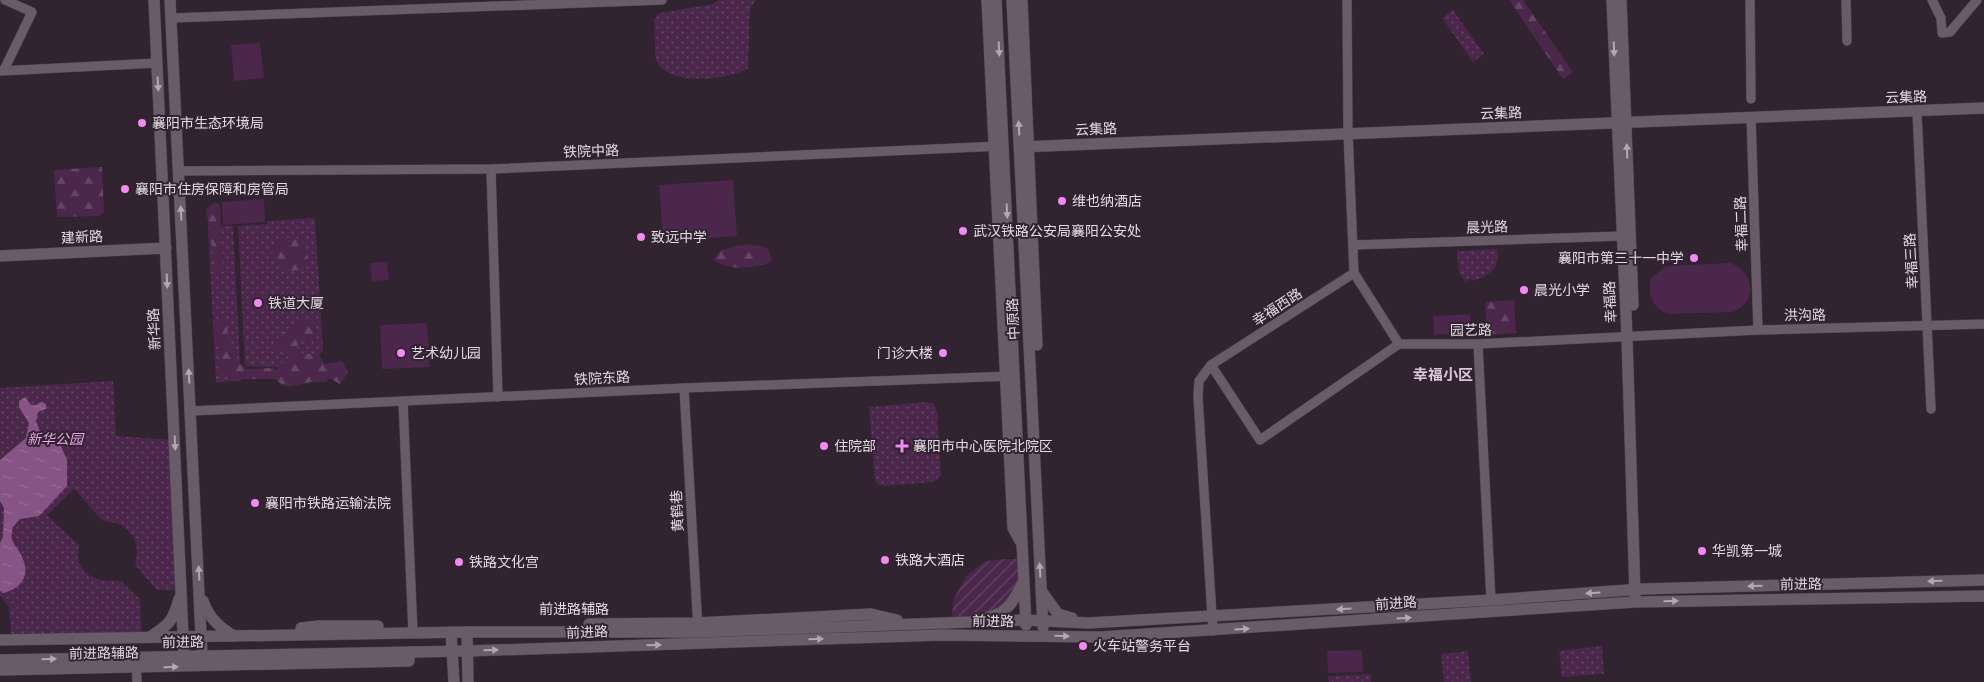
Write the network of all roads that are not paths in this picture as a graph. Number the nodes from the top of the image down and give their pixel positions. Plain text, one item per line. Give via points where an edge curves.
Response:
1 (5, 0) edge
2 (154, 0) edge
3 (170, 0) edge
4 (406, 0) edge
5 (662, 0) edge
6 (987, 0) edge
7 (996, 0) edge
8 (1012, 0) edge
9 (1022, 0) edge
10 (1347, 0) edge
11 (1612, 0) edge
12 (1621, 0) edge
13 (1750, 0) edge
14 (1846, 0) edge
15 (1932, 0) edge
16 (1978, 0) edge
17 (1984, 5) edge
18 (406, 10) junction
19 (171, 18) junction
20 (1847, 41) dead end
21 (157, 63) junction
22 (2, 70) edge
23 (1751, 99) dead end
24 (1984, 108) edge
25 (1917, 112) junction
26 (1751, 117) junction
27 (1622, 124) junction
28 (1348, 133) junction
29 (998, 146) junction
30 (1024, 147) junction
31 (491, 169) junction
32 (179, 171) junction
33 (1622, 236) junction
34 (1353, 245) junction
35 (166, 248) junction
36 (0, 256) edge
37 (1354, 274) junction
38 (1984, 324) edge
39 (1928, 327) junction
40 (1758, 330) junction
41 (1630, 337) junction
42 (1399, 344) junction
43 (1478, 344) junction
44 (1211, 365) junction
45 (1010, 376) junction
46 (684, 388) junction
47 (498, 397) junction
48 (403, 401) junction
49 (1931, 409) dead end
50 (191, 411) junction
51 (1984, 580) edge
52 (1023, 581) junction
53 (1639, 589) junction
54 (182, 590) junction
55 (200, 592) junction
56 (1042, 592) junction
57 (1984, 596) edge
58 (1490, 600) junction
59 (1639, 602) junction
60 (1212, 616) junction
61 (1025, 620) junction
62 (1043, 620) junction
63 (966, 621) junction
64 (1088, 623) junction
65 (697, 627) junction
66 (413, 629) junction
67 (1213, 631) junction
68 (451, 632) junction
69 (467, 632) junction
70 (0, 635) edge
71 (236, 636) junction
72 (1027, 636) junction
73 (1044, 636) junction
74 (184, 637) junction
75 (202, 637) junction
76 (150, 638) junction
77 (0, 640) edge
78 (468, 651) junction
79 (409, 652) junction
80 (453, 652) junction
81 (202, 656) junction
82 (184, 657) junction
83 (0, 660) edge
84 (136, 662) junction
85 (0, 670) edge
86 (137, 682) edge
87 (454, 682) edge
88 (468, 682) edge

1 - 22 street via 32,12
2 - 21 main road, 新华路
3 - 19 main road
4 - 18 street
5 - 18 street
6 - 29 main road
7 -> 29 main road, 中原路
30 -> 8 main road, 中原路
9 - 30 main road
10 - 28 street
11 -> 27 main road, 幸福路
12 - 27 main road, 幸福路
13 - 23 street
14 - 20 street
15 - 16 street via 1941,18 1942,33 1950,32
16 - 17 street
18 - 19 street
19 - 32 main road
21 - 22 street
21 -> 35 main road, 新华路
24 - 25 main road, 云集路
25 - 26 main road, 云集路
25 - 39 street, 幸福三路
26 - 27 main road, 云集路
26 - 40 street, 幸福二路
27 - 28 main road, 云集路
27 - 33 main road, 幸福路
41 -> 27 main road, 幸福路
28 - 30 main road, 云集路
28 - 34 street
29 - 31 street, 铁院中路
29 -> 45 main road, 中原路
56 -> 30 main road, 中原路
31 - 32 street, 铁院中路
31 - 47 street
50 -> 32 main road
33 - 34 street, 晨光路
33 - 41 main road, 幸福路
34 - 37 street
35 - 36 main road, 建新路
35 -> 54 main road, 新华路
37 - 42 street
37 - 44 street, 幸福西路
38 - 39 street, 洪沟路
39 - 40 street, 洪沟路
39 - 49 street, 幸福三路
40 - 41 street, 洪沟路
41 - 43 street, 园艺路
41 - 53 main road, 幸福路
42 - 43 street, 园艺路
42 - 44 street via 1260,440
43 - 58 street
44 - 60 street, 幸福西路 via 1199,381 1198,397
45 - 46 street, 铁院东路
45 - 52 main road, 中原路
46 - 47 street, 铁院东路
46 - 65 street, 黄鹤巷
47 - 48 street, 铁院东路
48 - 50 street, 铁院东路
48 - 66 street
55 -> 50 main road
51 -> 53 main road, 前进路
52 - 61 main road, 中原路
52 - 63 main road via 1013,603 1000,615
53 -> 58 main road, 前进路
53 - 59 main road, 幸福路
54 - 74 main road, 新华路
54 - 76 main road via 174,618
55 - 71 main road via 207,612 218,626
55 - 75 main road
56 - 62 main road, 中原路
56 - 64 main road via 1058,614
59 -> 57 main road, 前进路
58 -> 60 main road, 前进路
67 -> 59 main road, 前进路
60 - 64 main road, 前进路
60 - 67 street, 幸福西路
61 - 62 main road, 前进路
61 - 63 main road, 前进路
61 - 72 main road, 中原路
62 - 64 main road, 前进路
62 - 73 main road, 中原路
63 - 65 main road, 前进路
65 - 66 main road, 前进路辅路
65 - 69 main road, 前进路
66 - 68 main road, 前进路
66 - 71 main road, 前进路
73 -> 67 main road, 前进路 via 1101,637
68 - 69 main road, 前进路
68 - 80 main road
69 - 78 main road
70 - 76 main road, 前进路辅路 via 133,632
71 - 75 main road, 前进路
72 - 73 main road, 前进路
78 -> 72 main road, 前进路 via 942,634
74 - 75 main road, 前进路
74 - 76 main road, 前进路
74 - 82 main road, 新华路
75 - 81 main road
76 - 77 main road, 前进路
78 - 80 main road, 前进路
78 - 88 main road
79 - 80 main road, 前进路
79 - 81 main road, 前进路
84 -> 79 main road, 前进路辅路 via 409,661
80 - 87 main road
81 - 82 main road, 前进路
82 - 84 main road, 前进路
83 -> 84 main road, 前进路
84 - 85 main road, 前进路辅路
84 - 86 street

